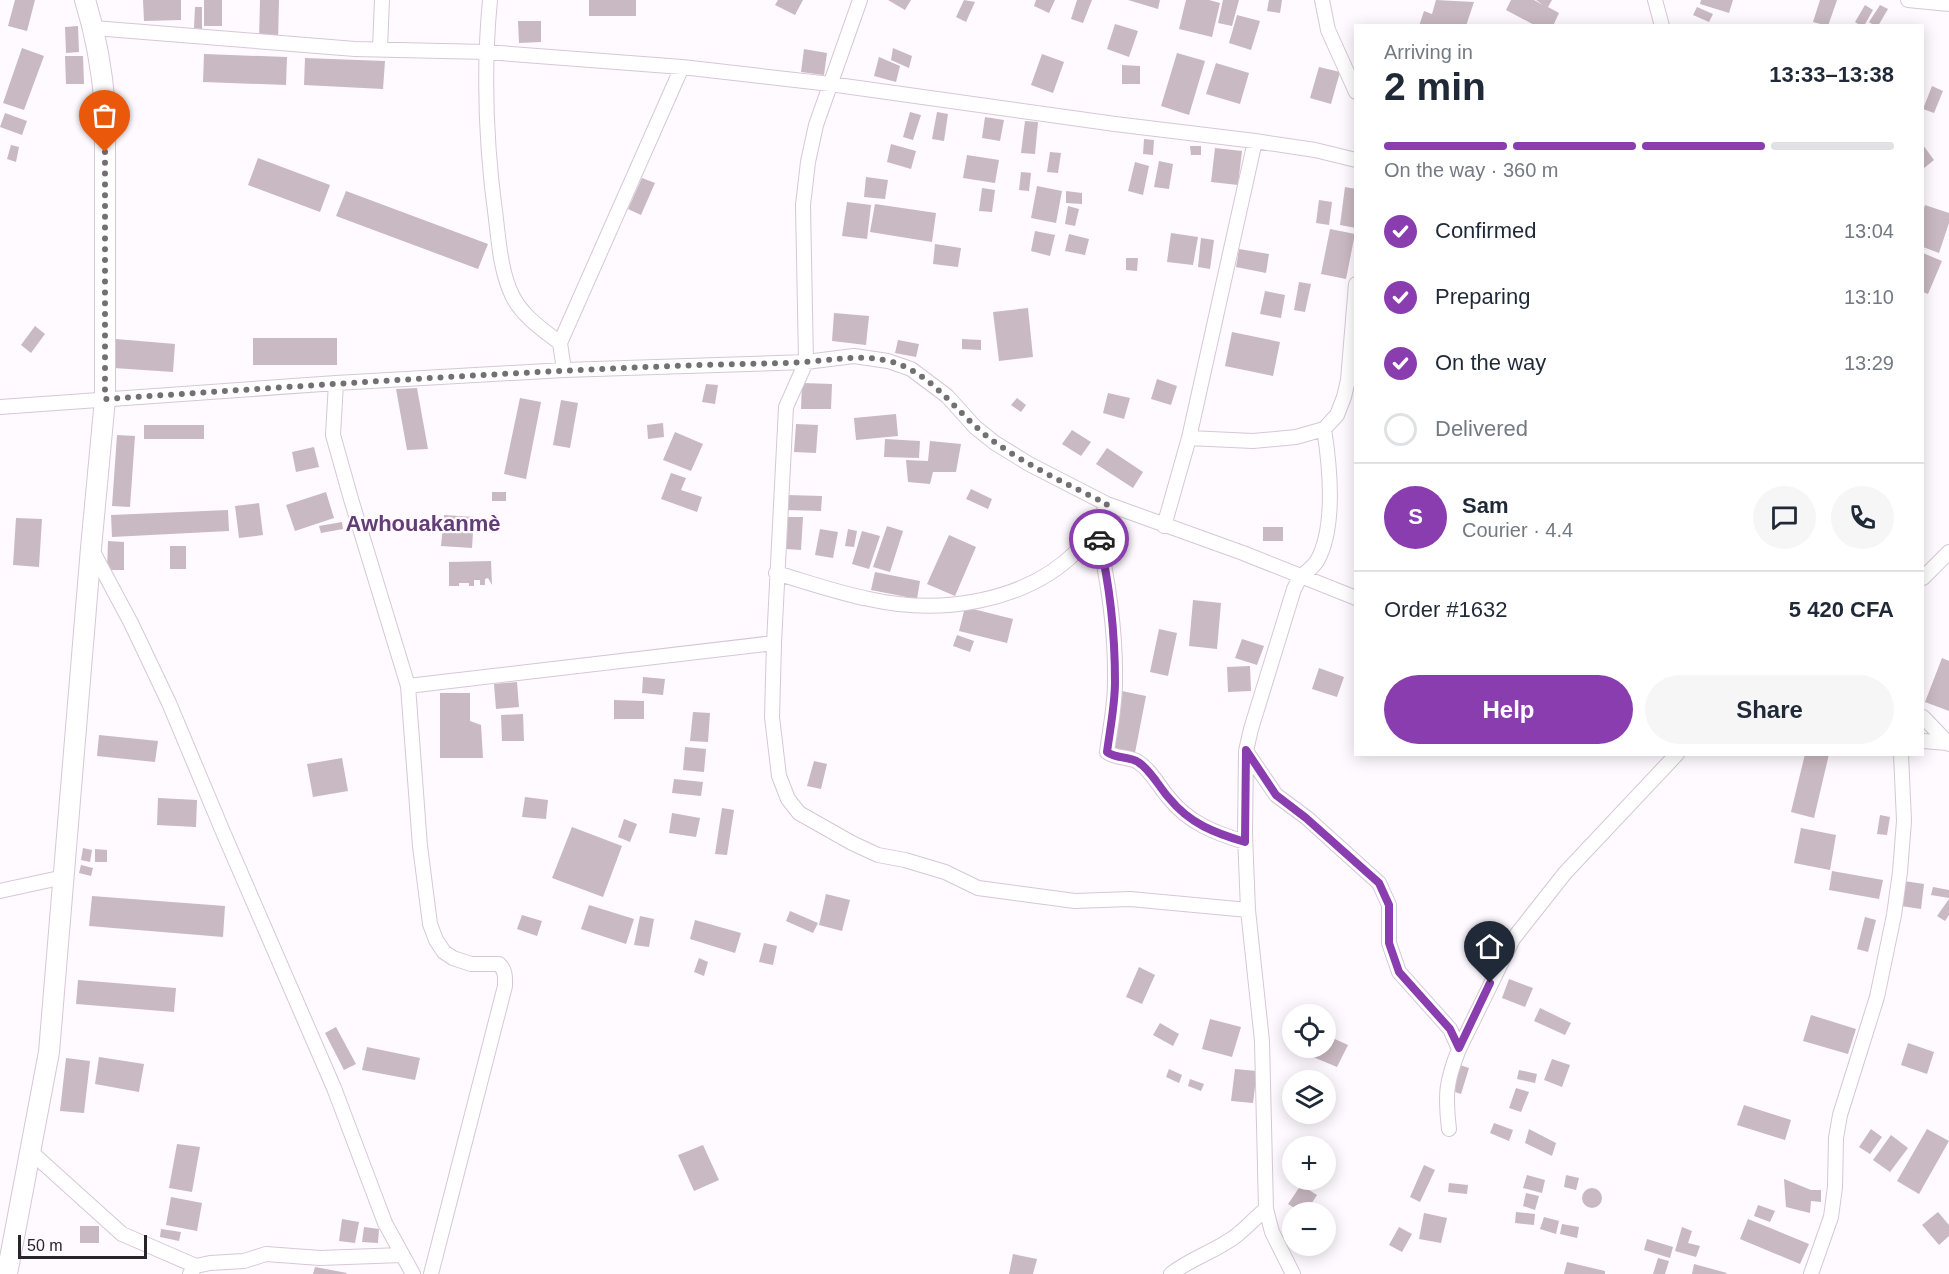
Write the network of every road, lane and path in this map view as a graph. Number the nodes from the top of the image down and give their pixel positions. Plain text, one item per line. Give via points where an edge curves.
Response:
1 (85, 0) edge
2 (382, 0) edge
3 (490, 0) edge
4 (860, 0) edge
5 (1322, 0) edge
6 (1655, 0) edge
7 (1908, 0) edge
8 (1949, 4) edge
9 (1661, 24) edge
10 (94, 28) junction
11 (380, 48) junction
12 (486, 52) junction
13 (682, 67) junction
14 (830, 84) junction
15 (1354, 88) edge
16 (1255, 141) junction
17 (1354, 160) edge
18 (1354, 308) edge
19 (560, 343) junction
20 (806, 362) junction
21 (564, 370) junction
22 (336, 383) junction
23 (105, 399) junction
24 (0, 406) edge
25 (1324, 429) junction
26 (1189, 438) junction
27 (1107, 504) junction
28 (1164, 526) junction
29 (1096, 527) junction
30 (91, 548) junction
31 (1949, 552) edge
32 (776, 573) junction
33 (1301, 577) junction
34 (1924, 577) edge
35 (1354, 597) edge
36 (774, 642) junction
37 (408, 686) junction
38 (1924, 718) edge
39 (1924, 741) edge
40 (1948, 744) edge
41 (1246, 750) junction
42 (1675, 756) edge
43 (1901, 756) edge
44 (1245, 842) junction
45 (64, 877) junction
46 (0, 891) edge
47 (1248, 910) junction
48 (1459, 1048) junction
49 (1449, 1130) dead end
50 (31, 1152) junction
51 (1266, 1209) junction
52 (402, 1255) junction
53 (193, 1270) edge
54 (7, 1274) edge
55 (412, 1274) edge
56 (430, 1274) edge
57 (1171, 1274) edge
58 (1293, 1274) edge
59 (1811, 1274) edge

1 - 10 main road
2 - 11 street
3 - 12 street
4 - 14 street
5 - 15 street via 1328,30
6 - 9 street
7 - 8 street
10 - 11 street
10 - 23 main road via 105,107
11 - 12 street
12 - 13 street
12 - 19 street via 488,129 500,256 512,296 531,321
13 - 14 street
13 - 19 street
14 - 16 street
14 - 20 street via 814,135 803,205
16 - 17 street
16 - 26 street
18 - 25 street via 1344,397 1337,415
19 - 21 street
20 - 21 street
20 - 27 street via 854,356 911,369 947,396 995,443
20 - 32 street via 786,407
21 - 22 street
22 - 23 street
22 - 37 street via 333,435
23 - 24 street
23 - 30 main road
25 - 26 street via 1296,437 1253,441
25 - 33 street via 1329,480 1326,528 1317,560
26 - 28 street
27 - 28 street
27 - 29 street
28 - 33 street
29 - 32 street via 1056,569 996,598 906,605 869,600
29 - 44 street via 1107,574 1114,646 1115,685 1107,752 1137,761 1191,821
30 - 45 main road
30 - 52 street via 169,703 334,1088 385,1223
31 - 34 street
32 - 36 street
33 - 35 street
33 - 41 street via 1289,602
36 - 37 street
36 - 47 street via 772,717 779,776 788,799 799,813 824,829 878,855 945,872 978,888 1075,901 1130,899
37 - 56 street via 430,924 444,952 471,964 499,964 505,975
38 - 40 street
39 - 40 street
41 - 44 street
41 - 48 street via 1276,795 1379,883 1389,905 1389,943 1399,972 1450,1029
42 - 48 street via 1565,873 1513,939
43 - 59 street via 1904,821 1894,915 1877,997 1840,1115 1831,1217
44 - 47 street
45 - 46 street
45 - 50 main road via 49,1052
47 - 51 street via 1262,1041
48 - 49 street via 1445,1100
50 - 53 street via 122,1234
50 - 54 main road
51 - 57 street via 1237,1235
51 - 58 street via 1272,1232
52 - 53 street via 320,1258 266,1254 244,1261 210,1263
52 - 55 street

